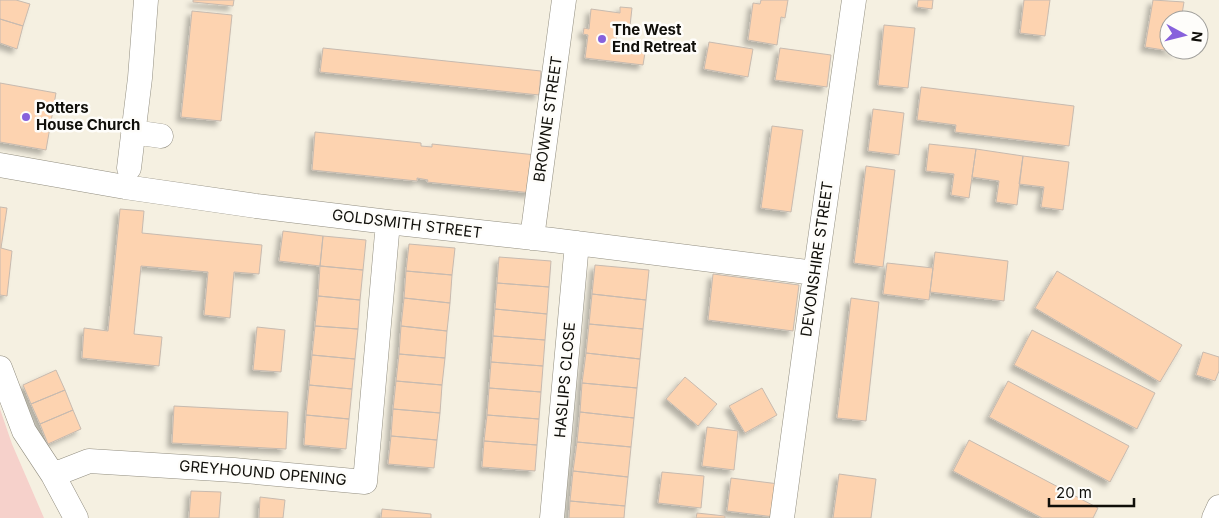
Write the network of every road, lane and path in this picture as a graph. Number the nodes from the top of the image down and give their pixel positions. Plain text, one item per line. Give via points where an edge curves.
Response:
1 (146, 0) edge
2 (564, 0) edge
3 (854, 0) edge
4 (133, 132) junction
5 (161, 136) dead end
6 (0, 165) edge
7 (129, 168) dead end
8 (388, 222) junction
9 (532, 238) junction
10 (577, 243) junction
11 (815, 273) junction
12 (2, 377) edge
13 (53, 475) junction
14 (1219, 508) edge
15 (76, 518) edge
16 (552, 518) edge
17 (782, 518) edge
18 (1214, 518) edge

1 - 4 street
2 - 9 street, BROWNE STREET
3 - 11 street, DEVONSHIRE STREET
4 - 5 street
4 - 7 street
6 - 8 street, GOLDSMITH STREET via 125,187
8 - 9 street, GOLDSMITH STREET
8 - 13 street, GREYHOUND OPENING via 365,482 89,461
9 - 10 street, GOLDSMITH STREET
10 - 11 street, GOLDSMITH STREET
10 - 16 street, HASLIPS CLOSE
11 - 17 street, DEVONSHIRE STREET
12 - 13 street via 24,431
13 - 15 street
14 - 18 street

